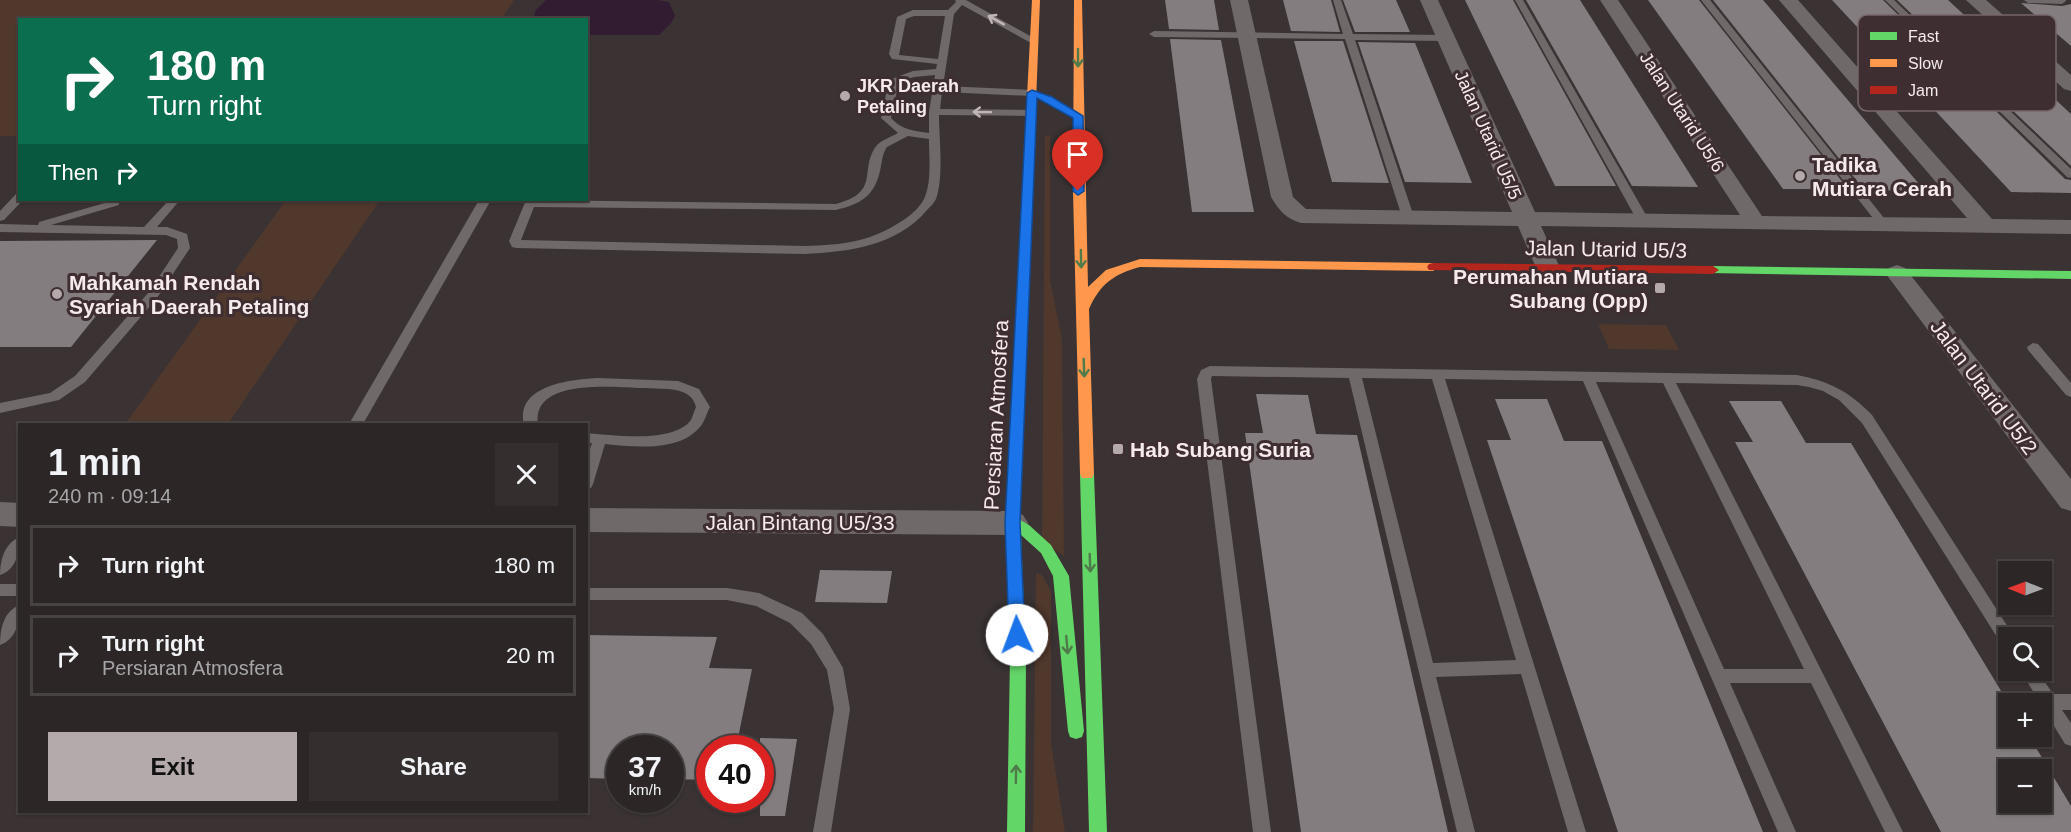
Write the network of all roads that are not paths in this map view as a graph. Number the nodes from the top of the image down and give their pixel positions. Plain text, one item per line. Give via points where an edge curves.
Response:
1 (1036, 0) edge
2 (1078, 0) edge
3 (1239, 0) edge
4 (1337, 0) edge
5 (1429, 0) edge
6 (1519, 0) edge
7 (1609, 0) edge
8 (1705, 0) edge
9 (1788, 0) edge
10 (1889, 0) edge
11 (1976, 0) edge
12 (2028, 0) edge
13 (960, 1) edge
14 (2062, 1) edge
15 (950, 13) junction
16 (1905, 15) edge
17 (1993, 15) edge
18 (1154, 34) dead end
19 (1246, 35) junction
20 (1349, 37) junction
21 (1445, 38) junction
22 (1034, 41) junction
23 (941, 66) junction
24 (2056, 72) edge
25 (1858, 80) edge
26 (2071, 85) edge
27 (938, 89) junction
28 (1078, 90) junction
29 (1032, 93) junction
30 (1040, 108) junction
31 (1069, 108) junction
32 (1885, 111) edge
33 (2004, 111) edge
34 (934, 112) junction
35 (904, 134) junction
36 (933, 136) junction
37 (2071, 175) edge
38 (18, 198) edge
39 (174, 201) edge
40 (484, 201) edge
41 (531, 202) edge
42 (115, 203) dead end
43 (1408, 217) junction
44 (0, 218) edge
45 (1524, 220) junction
46 (1080, 221) junction
47 (1644, 222) junction
48 (1755, 223) junction
49 (1884, 225) junction
50 (1986, 226) junction
51 (36, 227) junction
52 (2071, 227) edge
53 (0, 228) edge
54 (148, 230) junction
55 (1095, 241) dead end
56 (1121, 255) dead end
57 (1140, 263) junction
58 (1549, 270) junction
59 (1897, 273) junction
60 (2071, 275) edge
61 (1082, 310) junction
62 (2033, 347) dead end
63 (1354, 372) junction
64 (1437, 374) junction
65 (1587, 376) junction
66 (1667, 377) junction
67 (2071, 393) edge
68 (0, 408) edge
69 (357, 423) edge
70 (531, 423) edge
71 (593, 438) edge
72 (588, 471) edge
73 (2071, 500) edge
74 (0, 514) edge
75 (18, 515) edge
76 (588, 520) edge
77 (1013, 523) junction
78 (18, 546) edge
79 (0, 570) edge
80 (0, 590) edge
81 (18, 590) edge
82 (588, 594) edge
83 (18, 614) edge
84 (2000, 627) edge
85 (0, 638) edge
86 (1527, 667) junction
87 (1426, 670) junction
88 (1719, 676) junction
89 (1816, 676) junction
90 (2052, 702) edge
91 (2071, 702) edge
92 (2052, 708) edge
93 (2071, 738) edge
94 (1097, 827) edge
95 (822, 832) edge
96 (1016, 832) edge
97 (1262, 832) edge
98 (1466, 832) edge
99 (1577, 832) edge
100 (1787, 832) edge
101 (1894, 832) edge

1 - 22 street, Persiaran Atmosfera
2 -> 28 street
3 - 19 street
4 - 20 lane
5 - 21 street, Jalan Utarid U5/5
6 - 47 lane
7 - 48 street, Jalan Utarid U5/6
8 - 49 lane
9 - 25 street
10 - 16 lane
11 - 17 street
12 - 14 lane
13 - 15 lane
22 -> 13 lane
15 - 23 lane
15 - 23 lane via 906,14 894,54
18 - 19 lane
19 - 20 lane
19 - 43 street via 1282,197 1288,207 1301,216
20 - 21 lane
20 - 43 lane
21 - 45 street, Jalan Utarid U5/5
22 - 29 street, Persiaran Atmosfera
23 - 27 lane
23 - 35 lane via 894,80 886,118
24 - 26 street
27 - 29 lane
27 - 34 lane
28 - 31 street
28 - 31 street
29 - 30 street, Persiaran Atmosfera
29 - 30 street
30 -> 34 lane
30 - 77 street, Persiaran Atmosfera
31 - 46 street
32 - 50 street
33 - 37 lane
34 - 36 lane
35 - 36 lane
35 - 41 lane via 883,145 869,192 854,204 836,207
36 - 41 lane via 930,199 916,216 888,236 849,247 804,250 516,244
38 - 44 lane
39 - 54 lane
40 - 69 lane
42 - 51 lane
43 - 45 street
45 - 47 street
45 - 58 street, Jalan Utarid U5/5
46 - 55 street
46 -> 61 street
47 - 48 street
48 - 49 street
49 - 50 street
50 - 52 street
51 - 53 lane
51 - 54 lane
54 - 68 lane via 183,237 184,249 153,295 80,379 54,397
56 - 57 street
57 - 58 street, Jalan Utarid U5/3
57 - 61 street via 1112,270 1092,286
58 - 59 street, Jalan Utarid U5/3
59 - 60 street, Jalan Utarid U5/3
59 - 73 street, Jalan Utarid U5/2
61 -> 94 street
62 - 67 lane
63 - 64 lane
63 - 87 lane
63 - 97 lane via 1219,370 1204,376
64 - 65 lane
64 - 86 lane
65 - 66 lane
65 - 88 lane
66 - 84 lane via 1797,380 1823,384 1852,402 1867,419
66 - 89 lane
70 - 71 lane via 536,399 560,386 582,382 678,386 699,395 703,407 695,425 679,435 651,441
71 - 72 lane
74 - 75 street
76 - 77 street, Jalan Bintang U5/33
77 -> 94 street via 1046,549 1062,576 1073,716
96 -> 77 street, Persiaran Atmosfera via 1018,657
78 - 79 lane
80 - 81 lane
82 - 95 lane via 727,594 759,600 796,618 817,639 835,668 842,709
83 - 85 lane
86 - 87 lane
86 - 99 lane
87 - 98 lane
88 - 89 lane
88 - 100 lane
89 - 101 lane
90 - 91 lane
92 - 93 lane

